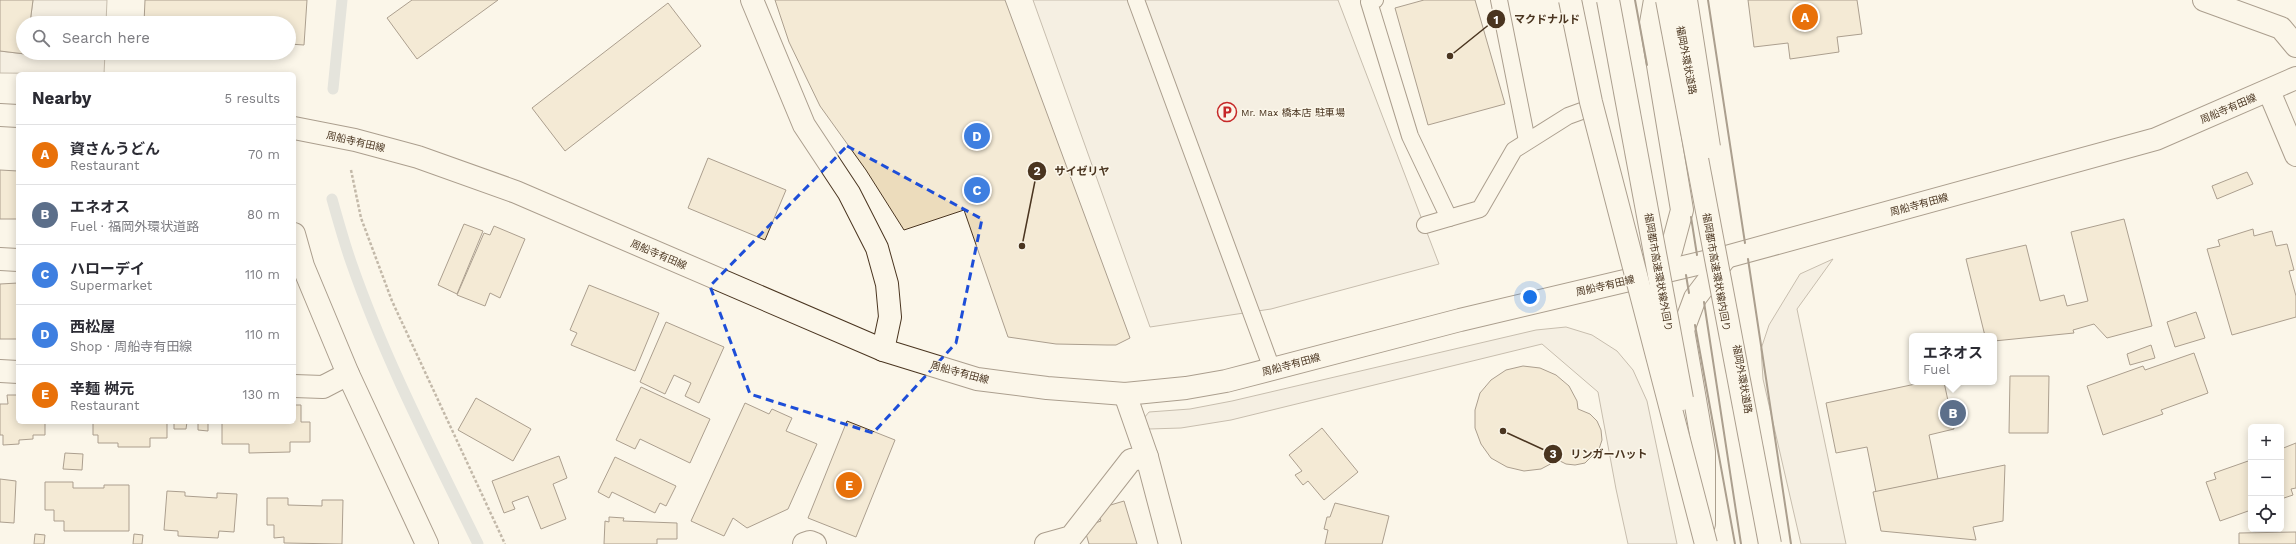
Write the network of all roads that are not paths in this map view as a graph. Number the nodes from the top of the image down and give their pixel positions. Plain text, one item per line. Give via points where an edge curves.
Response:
1 (752, 0) edge
2 (1136, 0) edge
3 (1375, 0) edge
4 (1499, 0) edge
5 (1570, 0) edge
6 (1593, 0) edge
7 (1608, 0) edge
8 (1656, 0) edge
9 (1667, 0) edge
10 (1675, 0) edge
11 (1686, 0) edge
12 (2204, 0) edge
13 (2296, 46) edge
14 (2296, 78) edge
15 (2269, 91) junction
16 (1610, 101) junction
17 (0, 115) edge
18 (16, 116) edge
19 (296, 128) edge
20 (1527, 142) junction
21 (2296, 155) edge
22 (1450, 218) junction
23 (1425, 225) dead end
24 (296, 250) edge
25 (1726, 257) junction
26 (0, 260) edge
27 (16, 260) edge
28 (298, 266) edge
29 (1644, 276) junction
30 (883, 350) junction
31 (1272, 369) junction
32 (0, 371) edge
33 (16, 372) edge
34 (348, 374) junction
35 (296, 386) edge
36 (1125, 394) junction
37 (1147, 457) junction
38 (1072, 541) edge
39 (427, 544) edge
40 (804, 544) edge
41 (814, 544) edge
42 (1046, 544) edge
43 (1170, 544) edge
44 (1697, 544) edge
45 (1707, 544) edge
46 (1770, 544) edge
47 (1780, 544) edge

1 - 30 main road via 804,125 849,193 877,248 888,284 890,318
2 - 31 lane
3 - 22 lane via 1369,2 1410,136
4 - 20 lane
5 - 45 main road, bridge via 1593,110
6 - 16 main road
7 - 45 main road, 福岡都市高速環状線外回り, bridge
8 - 29 main road via 1652,23 1682,210 1671,251
9 - 46 main road, 福岡都市高速環状線内回り, bridge
10 - 25 main road, 福岡外環状道路
11 - 46 main road, 福岡都市高速環状線内回り, bridge
12 - 13 main road via 2281,28
14 - 15 main road, 周船寺有田線
15 - 21 main road
15 - 25 main road, 周船寺有田線 via 2156,139
16 - 20 lane via 1568,116
16 - 29 main road
17 - 18 main road
19 - 30 main road, 周船寺有田線 via 355,140 418,157 516,192
20 - 22 lane via 1514,150 1480,209
22 - 23 lane
24 - 28 main road
25 - 29 main road, 周船寺有田線
25 - 45 main road via 1695,298 1683,330 1704,452
25 - 47 main road, 福岡外環状道路 via 1742,381
26 - 27 main road
28 - 34 main road
29 - 31 main road, 周船寺有田線
29 - 44 main road
30 - 36 main road, 周船寺有田線 via 977,379
31 - 36 main road, 周船寺有田線 via 1186,388
32 - 33 main road
34 - 35 main road via 322,387
34 - 39 main road
36 - 37 main road
37 - 38 main road via 1131,460
37 - 43 main road
38 - 42 main road
40 - 41 main road

